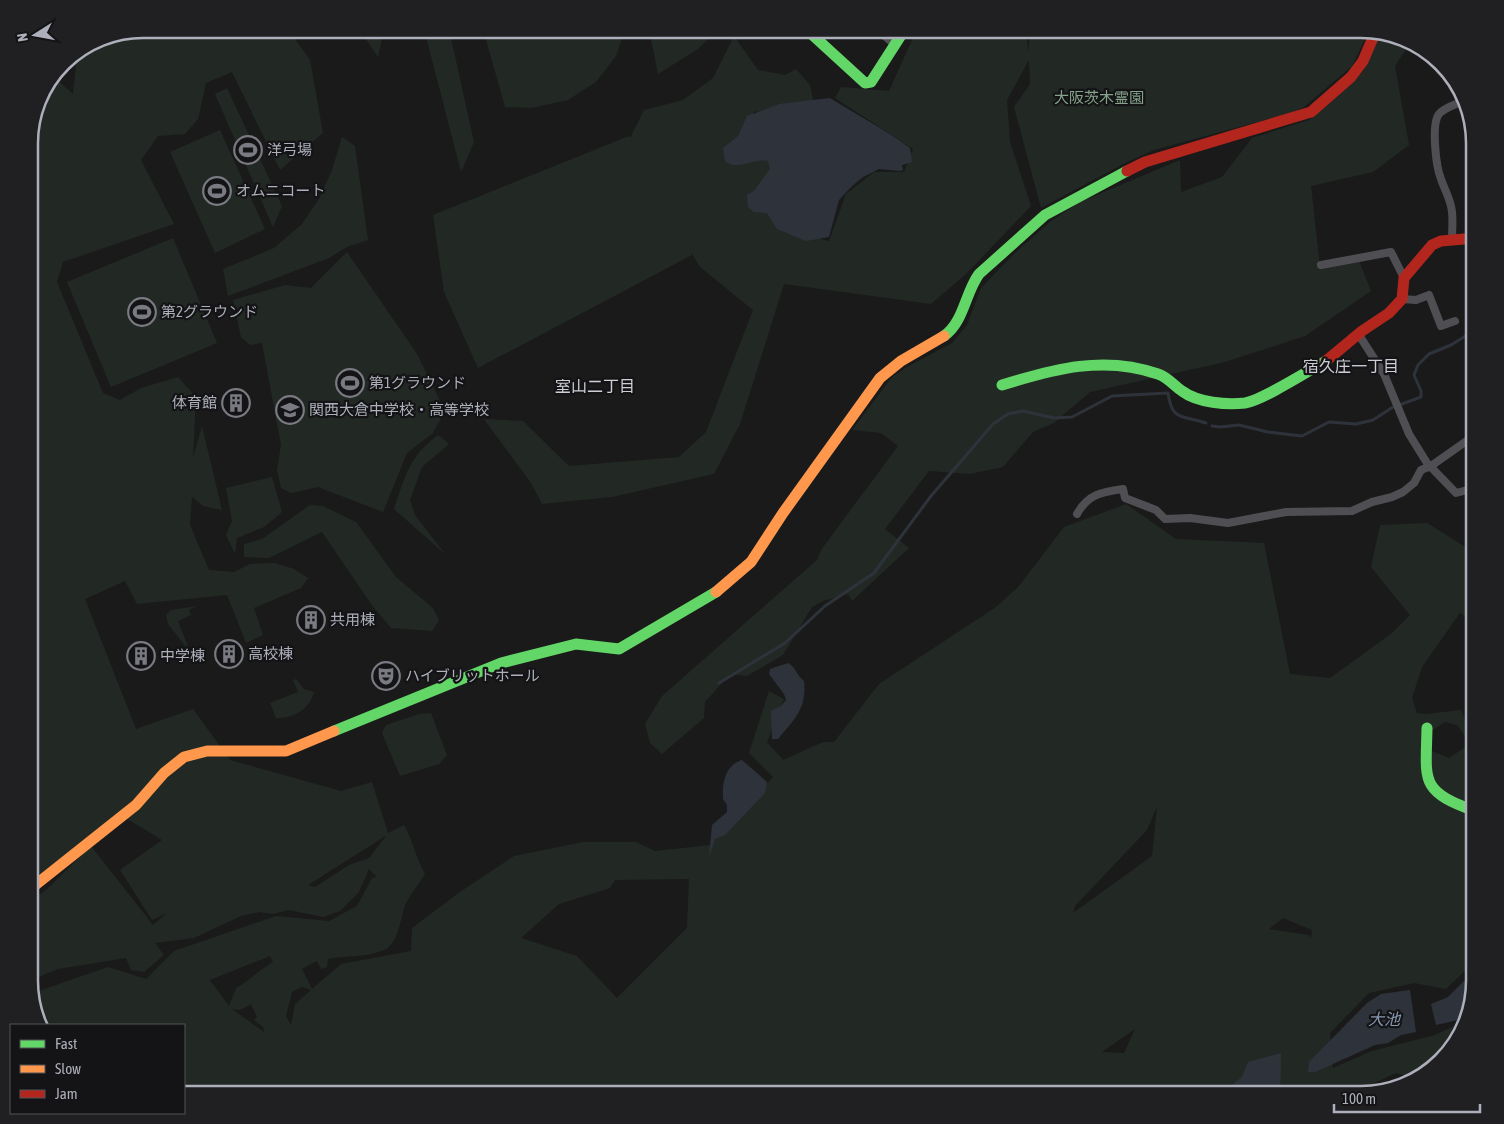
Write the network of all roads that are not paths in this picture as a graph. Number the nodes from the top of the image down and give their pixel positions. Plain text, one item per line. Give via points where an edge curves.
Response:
1 (816, 38) edge
2 (887, 38) edge
3 (899, 38) edge
4 (1373, 39) edge
5 (895, 45) junction
6 (1459, 103) edge
7 (1466, 239) edge
8 (1452, 240) junction
9 (1321, 265) dead end
10 (1404, 278) junction
11 (1402, 299) junction
12 (1455, 321) dead end
13 (1360, 335) junction
14 (1002, 385) dead end
15 (1466, 441) edge
16 (1431, 466) junction
17 (1466, 490) edge
18 (1077, 514) dead end
19 (1427, 728) dead end
20 (1466, 808) edge
21 (38, 885) edge

1 - 5 street via 865,83 871,82
2 - 5 street
3 - 5 street
4 - 21 street via 1363,61 1351,77 1311,112 1145,162 1045,215 1016,238 978,274 951,331 901,361 880,378 783,513 752,562 712,595 619,649 576,644 501,663 286,751 272,754 206,751 185,756 166,770 135,806
6 - 8 street via 1438,115 1436,121 1436,155 1452,212
7 - 8 street
8 - 10 street via 1432,245
9 - 10 street via 1391,252
10 - 11 street
11 - 12 street via 1416,300 1429,295 1441,326
11 - 13 street
13 - 14 street via 1327,361 1260,398 1240,405 1183,392 1171,380 1131,367 1086,363
13 - 16 street via 1386,379 1403,425
15 - 16 street
16 - 17 street via 1456,492
16 - 18 street via 1421,470 1409,487 1396,496 1352,511 1286,512 1228,523 1190,518 1172,520 1126,498 1123,489 1088,498
19 - 20 street via 1425,768 1430,784 1436,792

